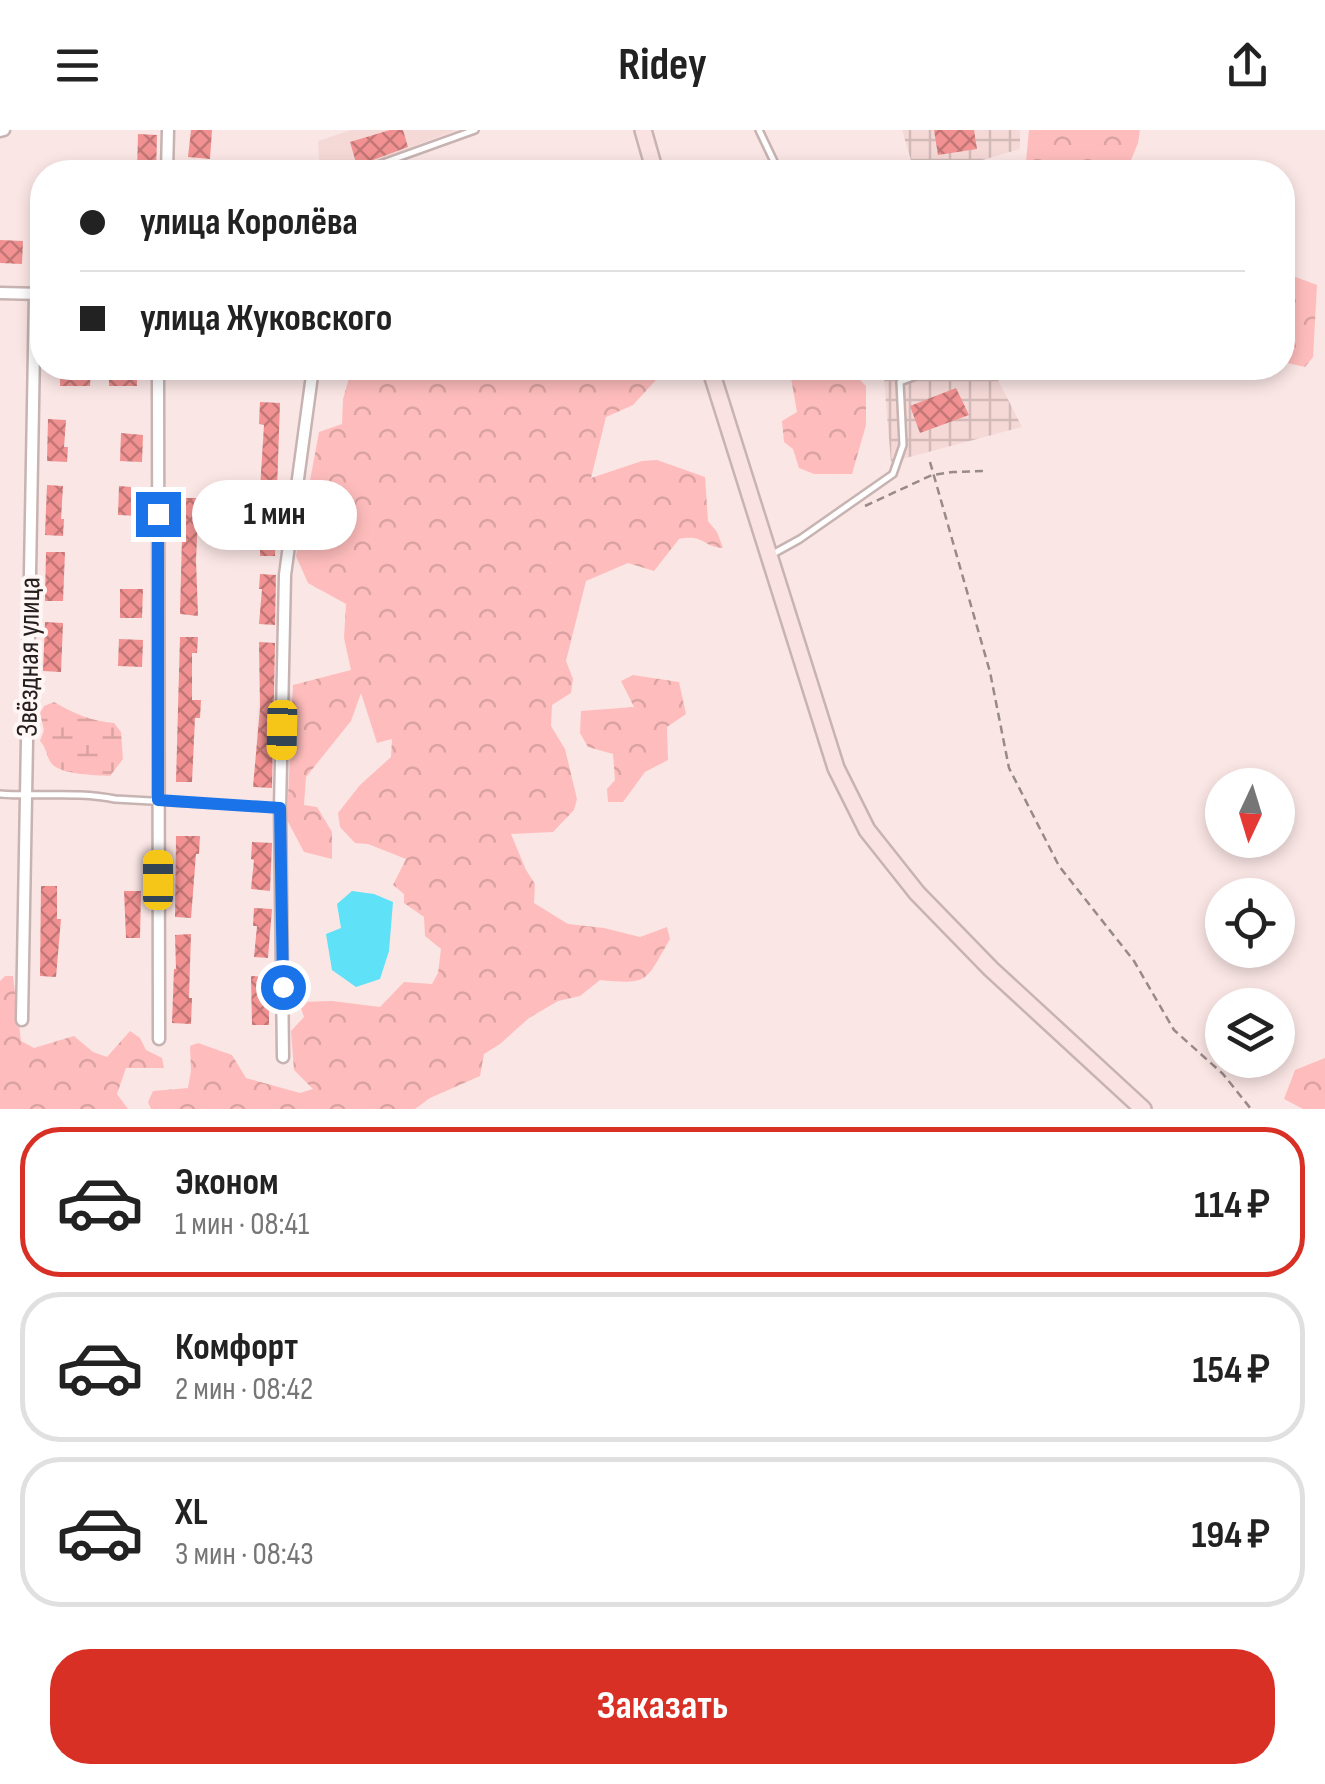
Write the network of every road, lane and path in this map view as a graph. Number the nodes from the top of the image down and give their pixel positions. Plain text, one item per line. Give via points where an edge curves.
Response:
1 (168, 130) edge
2 (476, 130) edge
3 (644, 130) edge
4 (759, 130) edge
5 (167, 160) edge
6 (392, 160) edge
7 (652, 160) edge
8 (773, 160) edge
9 (0, 294) edge
10 (30, 294) edge
11 (37, 380) edge
12 (158, 380) edge
13 (311, 380) edge
14 (714, 380) edge
15 (905, 380) edge
16 (930, 462) dead end
17 (986, 471) dead end
18 (932, 475) junction
19 (854, 502) junction
20 (768, 556) junction
21 (0, 794) edge
22 (26, 796) junction
23 (158, 800) junction
24 (280, 808) junction
25 (22, 1020) dead end
26 (159, 1040) dead end
27 (283, 1057) dead end
28 (1144, 1109) edge
29 (1252, 1109) edge

1 - 5 street
2 - 6 lane
3 - 7 street
4 - 8 lane
9 - 10 street
11 - 22 street, Звёздная улица
12 - 23 street
13 - 24 street via 286,575
14 - 20 street
15 - 19 lane via 900,382 903,444 893,474
16 - 18 path
17 - 18 path
18 - 19 path via 866,506
18 - 29 path via 1017,784 1059,866 1134,961 1174,1030
19 - 20 lane
20 - 28 street via 836,768 867,830 991,968
21 - 22 lane
22 - 23 lane
22 - 25 street, Звёздная улица
23 - 24 lane
23 - 26 street
24 - 27 street

